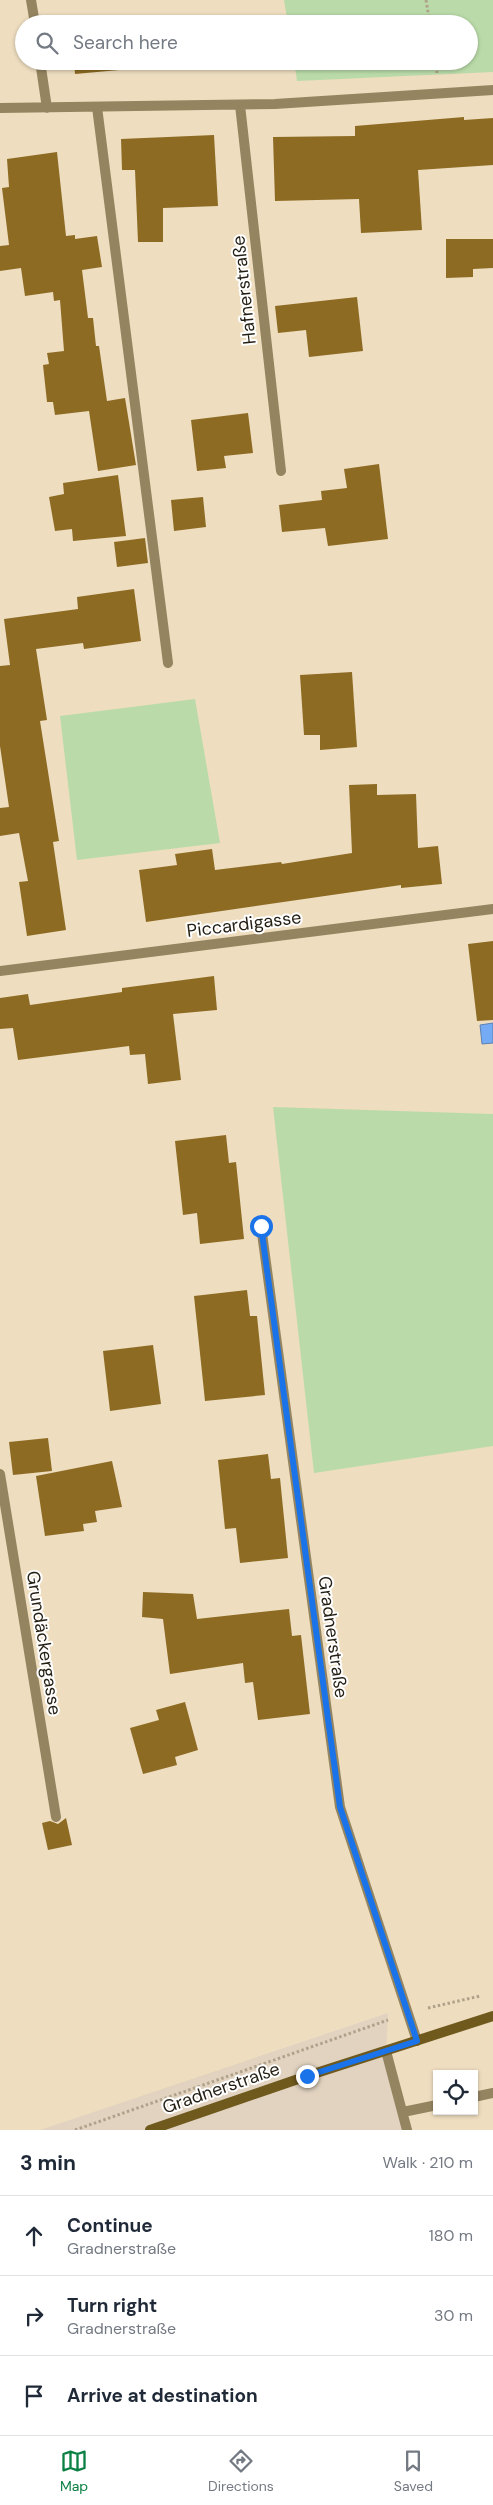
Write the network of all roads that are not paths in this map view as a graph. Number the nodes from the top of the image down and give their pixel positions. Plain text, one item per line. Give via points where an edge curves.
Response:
1 (31, 0) edge
2 (34, 15) edge
3 (41, 70) edge
4 (493, 90) edge
5 (240, 105) junction
6 (97, 107) junction
7 (0, 108) edge
8 (47, 108) junction
9 (281, 471) dead end
10 (168, 663) dead end
11 (493, 909) edge
12 (0, 972) edge
13 (261, 1226) dead end
14 (0, 1474) edge
15 (56, 1817) dead end
16 (493, 2016) edge
17 (417, 2041) junction
18 (386, 2051) junction
19 (493, 2093) edge
20 (478, 2096) edge
21 (433, 2106) edge
22 (403, 2112) junction
23 (150, 2130) edge
24 (407, 2130) edge

1 - 2 street
3 - 8 street
4 - 5 street
5 - 6 street
5 - 9 street, Hafnerstraße
6 - 8 street
6 - 10 street
7 - 8 street
11 - 12 street, Piccardigasse
13 - 17 street, Gradnerstraße via 340,1807
14 - 15 street, Grundäckergasse
16 - 17 main road, Gradnerstraße
17 - 18 main road, Gradnerstraße
18 - 22 street
18 - 23 main road, Gradnerstraße
19 - 20 street
21 - 22 street
22 - 24 street

